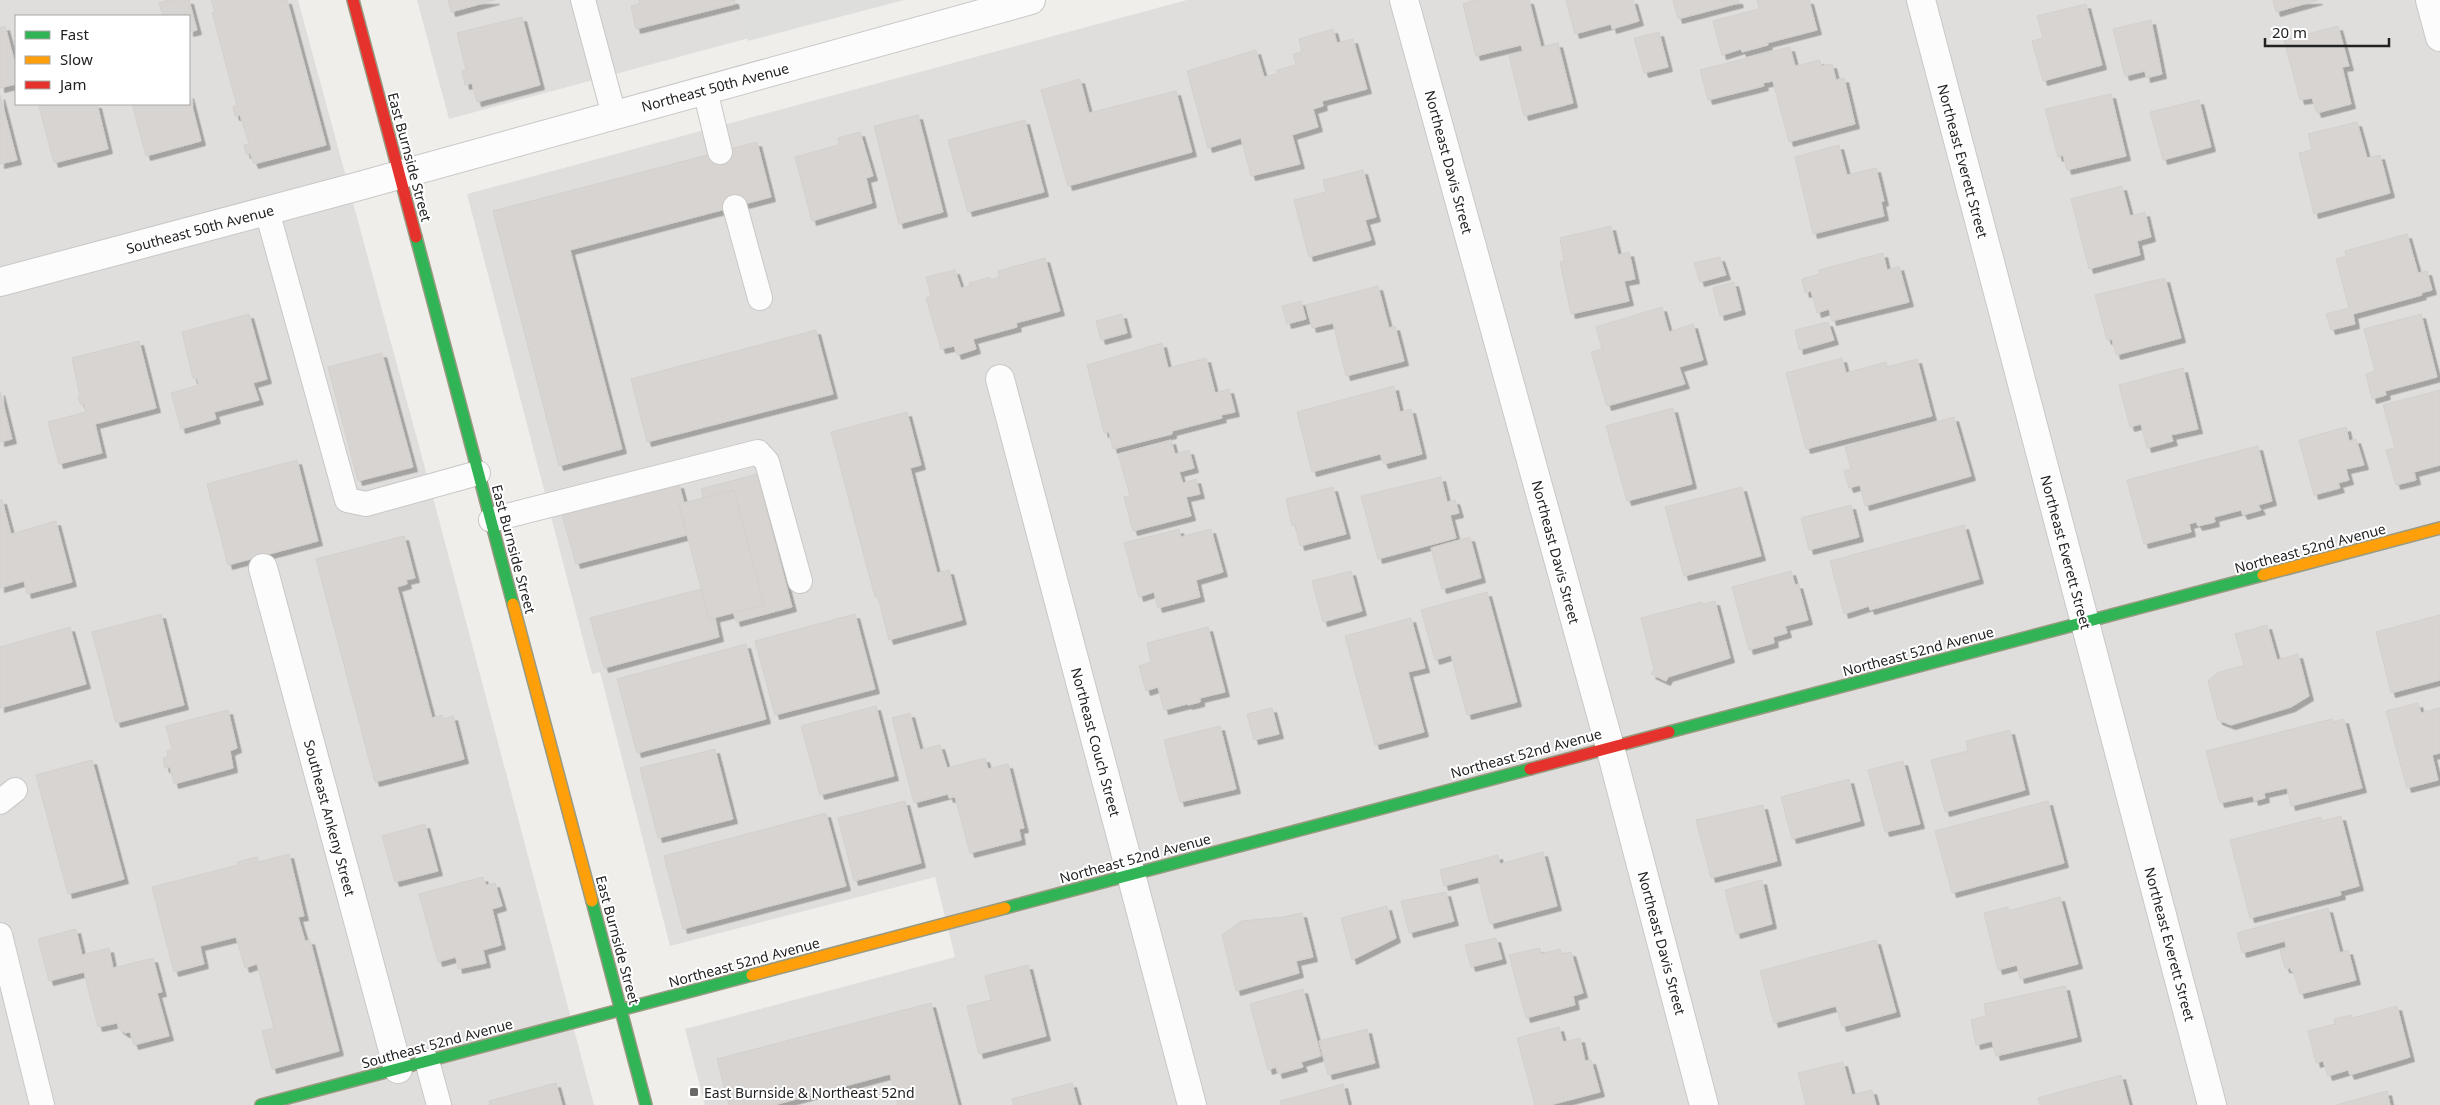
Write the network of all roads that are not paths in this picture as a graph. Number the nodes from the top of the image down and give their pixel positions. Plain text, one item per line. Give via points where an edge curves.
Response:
1 (353, 0) edge
2 (583, 0) edge
3 (1031, 0) edge
4 (1404, 0) edge
5 (1920, 0) edge
6 (2430, 0) edge
7 (1004, 3) edge
8 (2440, 37) edge
9 (705, 90) junction
10 (614, 115) junction
11 (720, 152) dead end
12 (399, 174) junction
13 (735, 207) dead end
14 (267, 211) junction
15 (0, 282) edge
16 (760, 298) dead end
17 (1000, 379) dead end
18 (478, 473) junction
19 (491, 520) junction
20 (2440, 528) edge
21 (263, 568) dead end
22 (800, 581) dead end
23 (2085, 623) junction
24 (1610, 747) junction
25 (1131, 874) junction
26 (0, 935) edge
27 (621, 1010) junction
28 (427, 1061) junction
29 (398, 1068) junction
30 (315, 1098) edge
31 (42, 1105) edge
32 (261, 1105) edge
33 (439, 1105) edge
34 (646, 1105) edge
35 (1192, 1105) edge
36 (1704, 1105) edge
37 (2212, 1105) edge

1 - 12 street, East Burnside Street
2 - 10 lane
3 - 7 street, Northeast 50th Avenue
4 - 24 street, Northeast Davis Street
5 - 23 street, Northeast Everett Street
6 - 8 street
7 - 9 street, Northeast 50th Avenue
9 - 10 street, Northeast 50th Avenue
9 - 11 lane
10 - 12 street, Northeast 50th Avenue
12 - 14 street, Southeast 50th Avenue
12 - 18 street, East Burnside Street
13 - 16 lane
14 - 15 street, Southeast 50th Avenue
14 - 18 lane via 347,500 366,504
17 - 25 street, Northeast Couch Street
18 - 19 street, East Burnside Street
19 - 22 lane via 758,452 767,462
19 - 27 street, East Burnside Street
20 - 23 street, Northeast 52nd Avenue
21 - 29 street, Southeast Ankeny Street
23 - 24 street, Northeast 52nd Avenue
23 - 37 street, Northeast Everett Street
24 - 25 street, Northeast 52nd Avenue
24 - 36 street, Northeast Davis Street
25 - 27 street, Northeast 52nd Avenue
25 - 35 street, Northeast Couch Street
26 - 31 lane
27 - 28 street, Southeast 52nd Avenue
27 - 34 street, East Burnside Street
28 - 29 street, Southeast 52nd Avenue
28 - 33 lane
29 - 30 street, Southeast 52nd Avenue
30 - 32 street, Southeast 52nd Avenue

